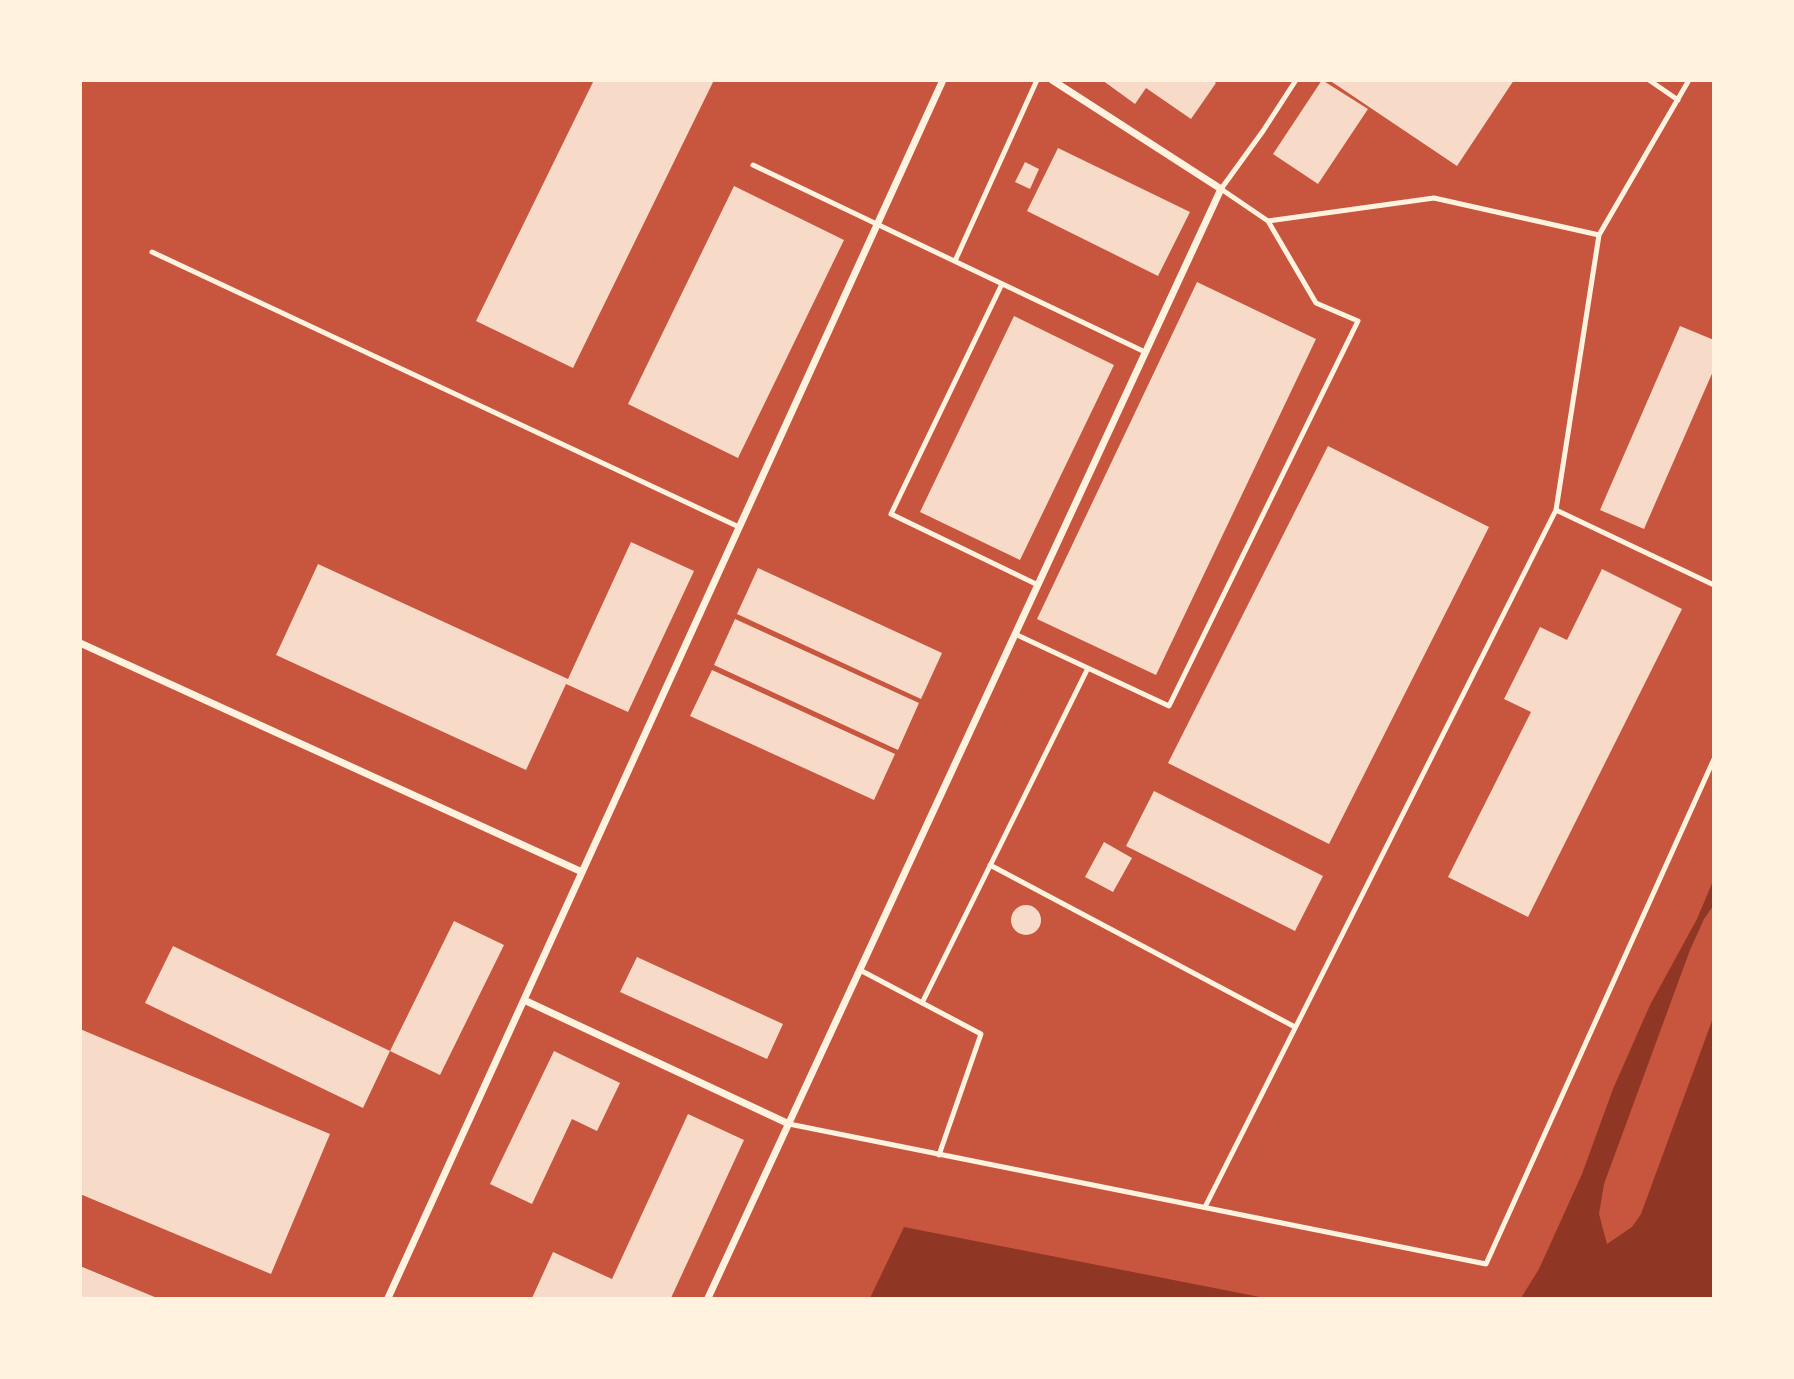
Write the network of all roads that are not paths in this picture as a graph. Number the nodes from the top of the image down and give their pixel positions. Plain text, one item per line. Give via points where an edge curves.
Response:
1 (943, 80) edge
2 (1037, 80) edge
3 (1052, 80) edge
4 (1296, 80) edge
5 (1649, 80) edge
6 (1689, 80) edge
7 (1678, 100) junction
8 (753, 165) dead end
9 (1220, 189) junction
10 (1268, 221) junction
11 (877, 224) junction
12 (1599, 235) junction
13 (152, 252) dead end
14 (955, 261) junction
15 (1002, 284) junction
16 (1145, 352) junction
17 (1556, 510) junction
18 (739, 527) junction
19 (1038, 585) junction
20 (1713, 585) edge
21 (1015, 634) junction
22 (80, 643) edge
23 (1088, 668) junction
24 (1713, 759) edge
25 (990, 865) junction
26 (582, 872) junction
27 (860, 970) junction
28 (524, 1000) junction
29 (922, 1003) junction
30 (1295, 1027) junction
31 (789, 1124) junction
32 (939, 1155) junction
33 (1205, 1207) junction
34 (388, 1298) edge
35 (708, 1298) edge

1 - 11 street
2 - 14 lane
3 - 9 street
4 - 9 lane
5 - 7 lane
6 - 7 lane
7 - 12 lane
8 - 11 lane
9 - 10 lane
9 - 16 street
10 - 12 lane via 1434,198
10 - 23 lane via 1316,303 1358,321 1169,706
11 - 14 lane
11 - 18 street
12 - 17 lane
13 - 18 lane
14 - 15 lane
15 - 16 lane
15 - 19 lane via 891,514
16 - 19 street
17 - 20 lane
17 - 30 lane
18 - 26 street
19 - 21 street
21 - 23 lane
21 - 27 street
22 - 26 street
23 - 25 lane
24 - 33 lane via 1486,1264
25 - 29 lane
25 - 30 lane
26 - 28 street
27 - 29 lane
27 - 31 street
28 - 31 street
28 - 34 street
29 - 32 lane via 981,1034
30 - 33 lane
31 - 32 lane
31 - 35 street
32 - 33 lane

